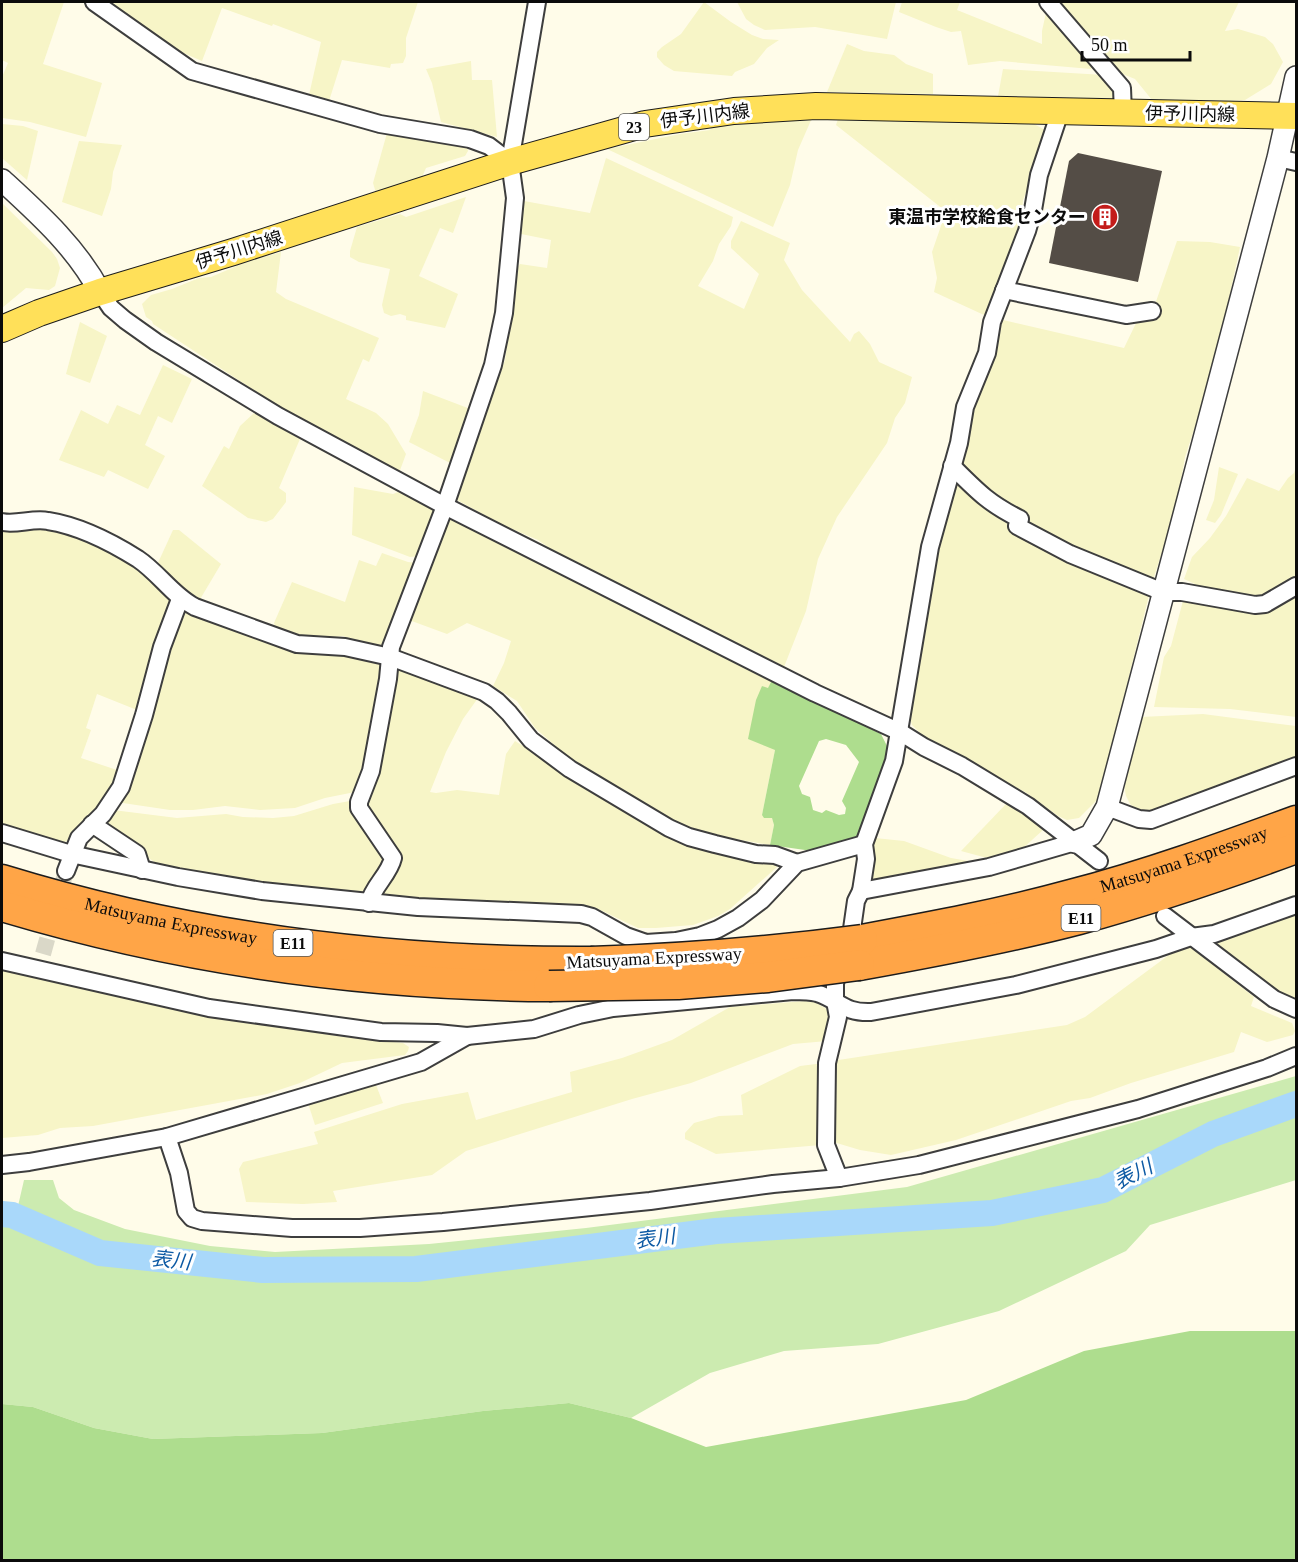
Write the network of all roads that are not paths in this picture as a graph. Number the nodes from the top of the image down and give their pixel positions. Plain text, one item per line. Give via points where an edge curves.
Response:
1 (94, 2) edge
2 (537, 2) edge
3 (1048, 2) edge
4 (1296, 77) edge
5 (1060, 112) junction
6 (1123, 113) junction
7 (1291, 116) edge
8 (1287, 160) edge
9 (510, 162) junction
10 (2, 180) edge
11 (1004, 290) junction
12 (100, 292) junction
13 (1152, 311) dead end
14 (2, 329) edge
15 (952, 466) junction
16 (445, 506) junction
17 (2, 522) edge
18 (1296, 586) edge
19 (1163, 591) junction
20 (180, 599) junction
21 (390, 657) junction
22 (900, 732) junction
23 (1296, 766) edge
24 (1107, 807) junction
25 (1296, 821) edge
26 (92, 825) junction
27 (2, 833) edge
28 (1075, 842) junction
29 (864, 844) junction
30 (1296, 848) edge
31 (71, 854) junction
32 (1099, 861) dead end
33 (797, 863) junction
34 (142, 870) junction
35 (66, 871) tunnel mouth
36 (2, 880) edge
37 (861, 891) junction
38 (369, 903) junction
39 (1296, 905) edge
40 (2, 906) edge
41 (1165, 916) dead end
42 (1191, 937) junction
43 (646, 943) junction
44 (860, 952) junction
45 (2, 962) edge
46 (835, 1001) junction
47 (613, 1008) junction
48 (1296, 1009) edge
49 (466, 1036) junction
50 (1296, 1056) edge
51 (167, 1137) junction
52 (2, 1165) edge
53 (839, 1178) junction

1 - 9 street via 192,71 380,124 470,139 489,146
2 - 9 street
3 - 6 street via 1122,88
4 - 7 street
5 - 6 main road, 伊予川内線 / 23
5 - 9 main road, 伊予川内線 / 23 via 816,106 734,111 645,124
5 - 11 street via 1040,175 1034,210
6 - 7 main road, 伊予川内線 / 23
7 - 8 street
8 - 19 street
9 - 12 main road, 伊予川内線 / 23
9 - 16 street via 515,198 502,324 493,365
10 - 12 street via 60,234
11 - 13 street via 1126,315
11 - 15 street via 992,322 987,352 965,407
12 - 14 main road, 伊予川内線 / 23
12 - 16 street via 111,308 156,342 278,416
15 - 19 street via 982,497 1020,519 1017,526 1070,554
15 - 22 street via 930,547
16 - 21 street
16 - 22 street
17 - 20 street via 48,521 113,543 154,570
18 - 19 street via 1265,604 1255,605
19 - 24 street
20 - 21 street via 297,644 345,646
20 - 26 street via 162,647 128,769 111,803
21 - 33 street via 484,692 546,752 669,828 689,837
21 - 38 street via 371,771 359,808 393,858
22 - 28 street via 998,787
22 - 29 street via 894,761
23 - 24 street via 1151,820
24 - 28 street via 1091,835
25 - 44 highway, Matsuyama Expressway / E11 via 1191,859
26 - 31 street
26 - 34 street via 137,854
27 - 31 street
28 - 32 street
28 - 37 street via 989,867
29 - 33 street
29 - 37 street
30 - 44 highway, Matsuyama Expressway / E11 via 1079,919 955,948
31 - 34 street
31 - 35 street
33 - 43 street via 762,900 718,929 676,941
34 - 38 street via 262,891
36 - 44 highway, Matsuyama Expressway / E11, bridge via 148,919 378,954 591,962 767,952
37 - 46 street via 835,983
38 - 43 street via 581,914
39 - 42 street via 1214,934
40 - 44 highway, Matsuyama Expressway / E11, bridge via 142,942 260,964 472,986 678,984 768,977
41 - 42 street
42 - 46 street via 1016,985 882,1010 858,1012
42 - 48 street via 1274,999
43 - 47 street
45 - 49 street via 41,962 209,1008 381,1032
46 - 47 street via 815,992 793,991
46 - 53 street via 838,1017 829,1059 826,1144
47 - 49 street via 534,1029
49 - 51 street via 421,1062
50 - 53 street via 1138,1109 920,1164
51 - 52 street
51 - 53 street via 186,1211 192,1218 292,1228 443,1222

